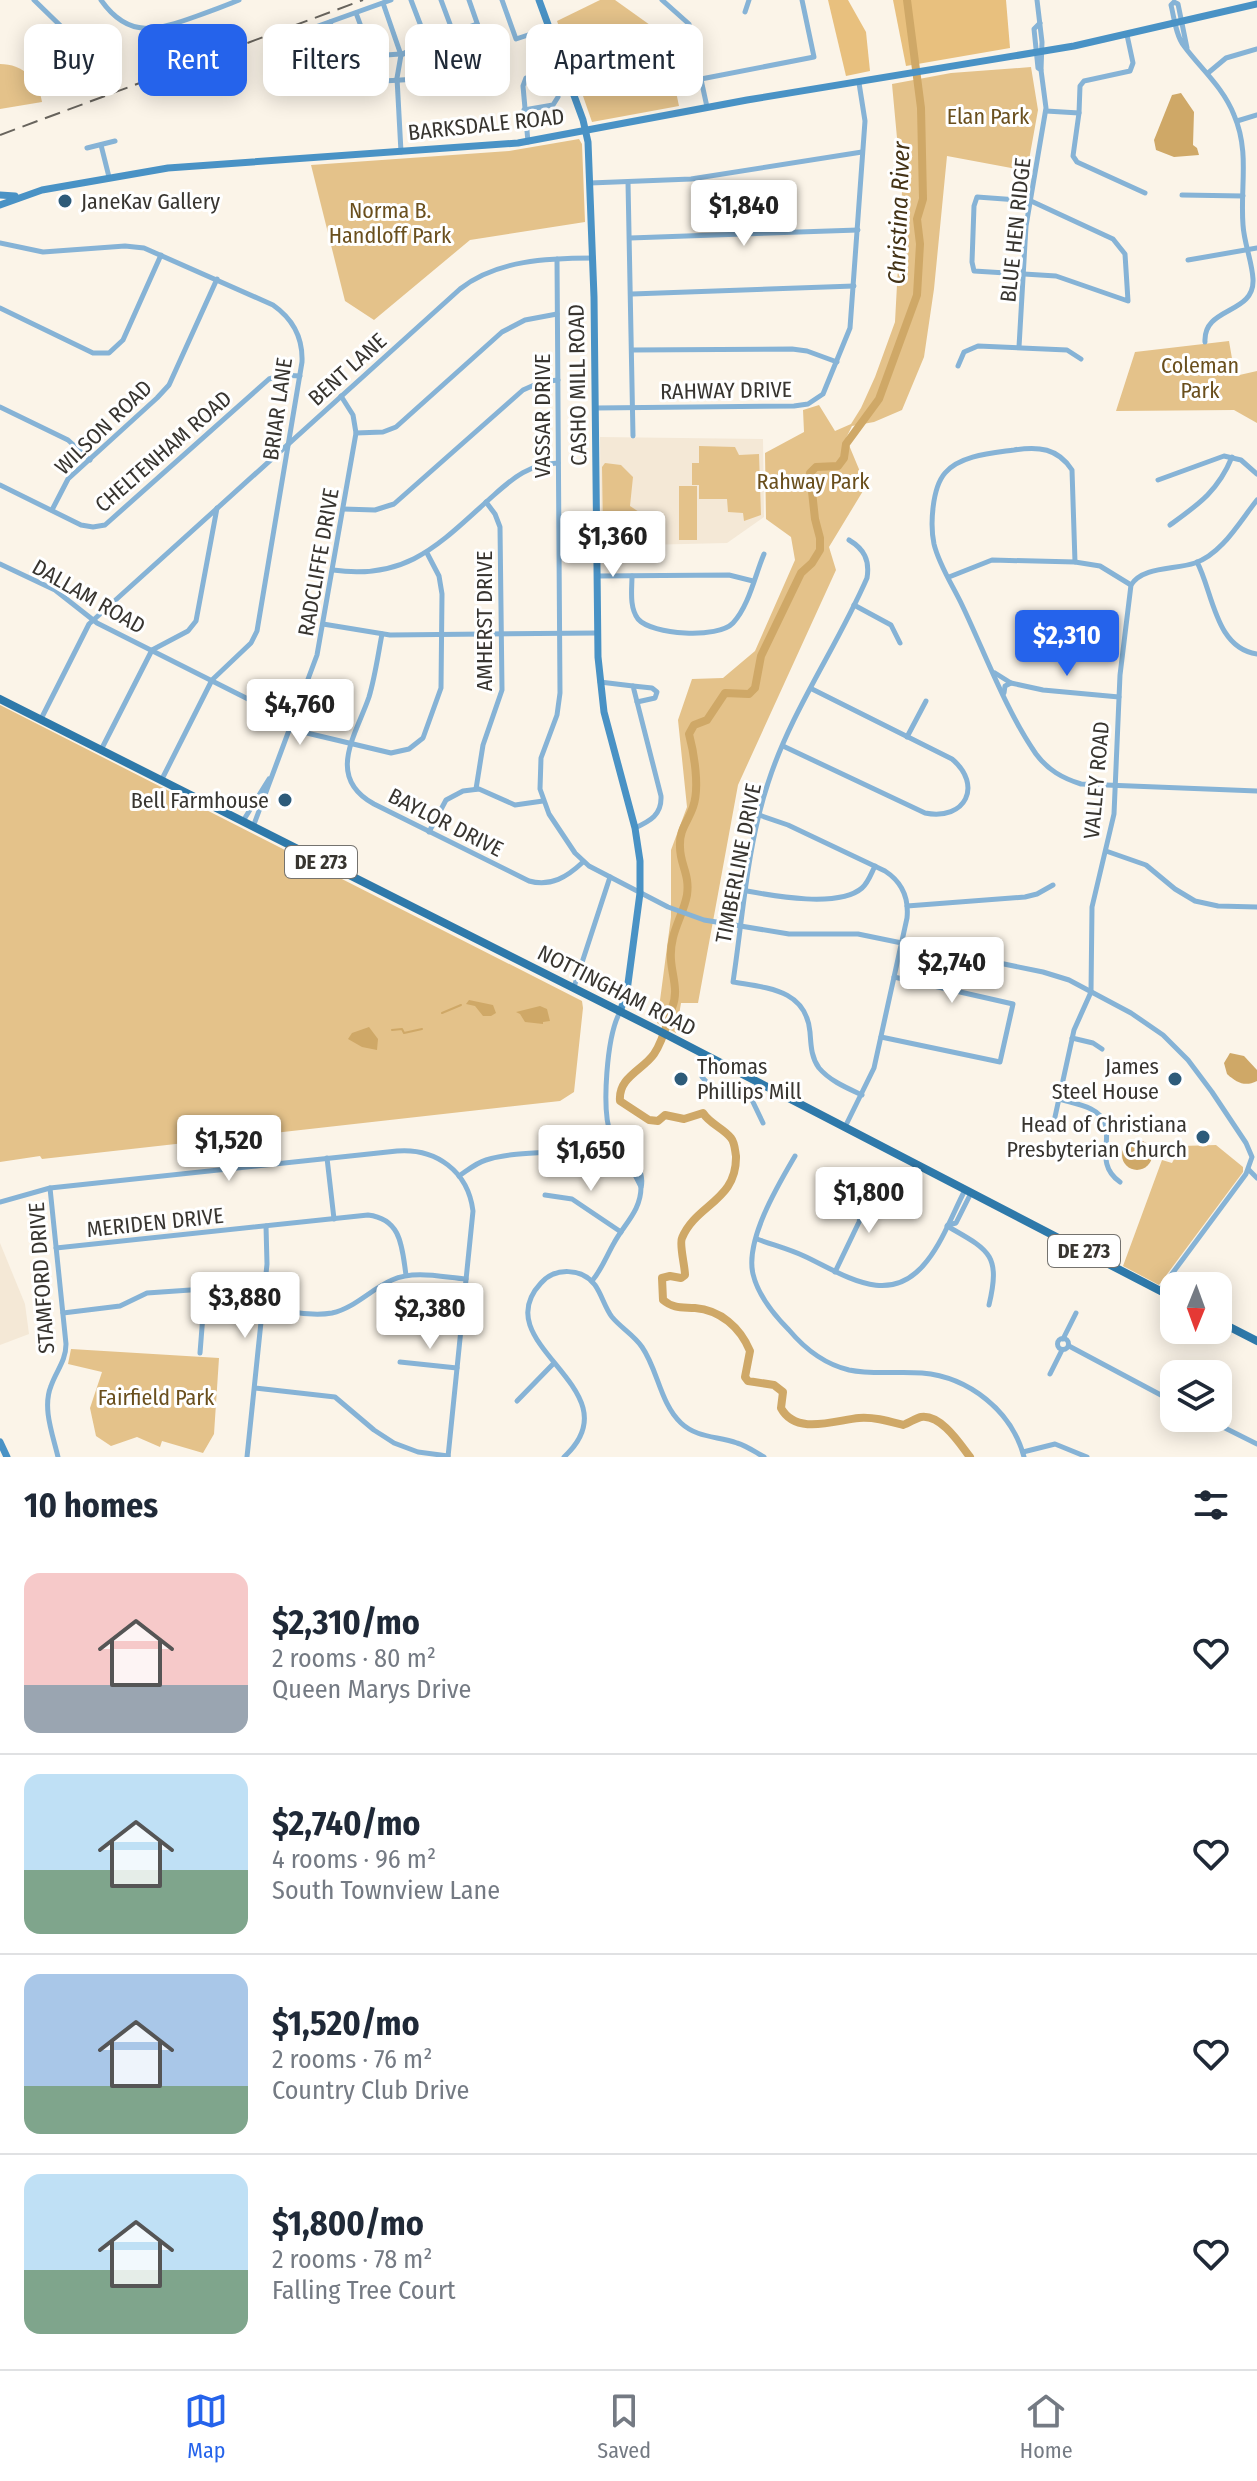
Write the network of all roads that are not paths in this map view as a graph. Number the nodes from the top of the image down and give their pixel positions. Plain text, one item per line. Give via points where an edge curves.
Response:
1 (34, 0) edge
2 (101, 0) edge
3 (239, 0) edge
4 (391, 0) edge
5 (411, 0) edge
6 (441, 0) edge
7 (469, 0) edge
8 (502, 0) edge
9 (539, 0) edge
10 (662, 0) edge
11 (749, 0) edge
12 (802, 0) edge
13 (1037, 0) edge
14 (1174, 1) edge
15 (383, 3) junction
16 (1257, 4) edge
17 (745, 12) dead end
18 (356, 13) junction
19 (330, 22) joint
20 (1179, 22) junction
21 (59, 24) edge
22 (360, 24) edge
23 (420, 24) edge
24 (450, 24) edge
25 (477, 24) edge
26 (548, 24) edge
27 (689, 24) edge
28 (1127, 35) junction
29 (526, 36) edge
30 (1257, 49) edge
31 (1039, 52) junction
32 (405, 53) edge
33 (389, 55) edge
34 (401, 55) junction
35 (405, 55) edge
36 (1208, 73) junction
37 (526, 78) dead end
38 (703, 79) edge
39 (405, 81) edge
40 (397, 82) junction
41 (859, 83) junction
42 (703, 88) edge
43 (574, 96) edge
44 (558, 97) dead end
45 (707, 107) junction
46 (524, 110) junction
47 (1046, 111) junction
48 (1079, 113) junction
49 (1257, 115) edge
50 (1237, 121) junction
51 (586, 130) junction
52 (115, 141) dead end
53 (528, 142) junction
54 (101, 145) junction
55 (87, 148) dead end
56 (401, 152) junction
57 (863, 152) junction
58 (109, 177) junction
59 (628, 182) junction
60 (590, 183) junction
61 (29, 193) junction
62 (1145, 193) dead end
63 (0, 195) edge
64 (1182, 195) dead end
65 (1243, 196) junction
66 (1031, 201) junction
67 (0, 205) edge
68 (858, 230) junction
69 (630, 238) junction
70 (0, 243) edge
71 (1257, 248) edge
72 (1247, 250) junction
73 (161, 255) junction
74 (593, 258) junction
75 (557, 259) junction
76 (1188, 260) dead end
77 (1023, 274) junction
78 (217, 279) junction
79 (854, 286) junction
80 (632, 294) junction
81 (0, 308) edge
82 (557, 314) junction
83 (1205, 342) dead end
84 (1019, 347) junction
85 (632, 350) junction
86 (1081, 359) dead end
87 (838, 362) junction
88 (958, 366) dead end
89 (300, 376) junction
90 (558, 380) junction
91 (341, 396) junction
92 (0, 407) edge
93 (633, 407) junction
94 (596, 408) junction
95 (356, 433) junction
96 (633, 436) dead end
97 (289, 442) junction
98 (1232, 457) junction
99 (90, 460) junction
100 (558, 463) junction
101 (1257, 474) edge
102 (1158, 480) dead end
103 (0, 485) edge
104 (1257, 500) edge
105 (486, 502) junction
106 (217, 508) junction
107 (343, 509) junction
108 (52, 510) junction
109 (1170, 525) dead end
110 (849, 540) dead end
111 (427, 553) junction
112 (764, 554) dead end
113 (1075, 562) junction
114 (1197, 562) junction
115 (0, 564) edge
116 (333, 570) junction
117 (597, 576) junction
118 (632, 576) junction
119 (949, 577) junction
120 (753, 581) junction
121 (1131, 585) junction
122 (854, 605) junction
123 (93, 620) junction
124 (323, 624) junction
125 (560, 633) junction
126 (597, 633) junction
127 (382, 634) junction
128 (443, 634) junction
129 (501, 634) junction
130 (900, 643) dead end
131 (152, 650) junction
132 (1257, 654) edge
133 (993, 672) junction
134 (212, 680) junction
135 (600, 682) junction
136 (1011, 683) junction
137 (633, 686) junction
138 (812, 689) junction
139 (1004, 694) junction
140 (1119, 697) junction
141 (0, 699) edge
142 (926, 701) dead end
143 (637, 702) junction
144 (40, 720) junction
145 (290, 729) junction
146 (907, 737) junction
147 (351, 744) junction
148 (783, 746) junction
149 (101, 750) junction
150 (270, 778) junction
151 (161, 781) junction
152 (1116, 786) junction
153 (476, 789) junction
154 (1257, 791) edge
155 (543, 801) junction
156 (759, 815) junction
157 (243, 823) junction
158 (252, 827) junction
159 (635, 828) junction
160 (429, 832) junction
161 (1106, 851) junction
162 (583, 862) junction
163 (875, 866) junction
164 (610, 877) junction
165 (1053, 885) dead end
166 (747, 891) junction
167 (640, 893) junction
168 (907, 906) junction
169 (1257, 907) edge
170 (741, 927) junction
171 (901, 943) junction
172 (894, 977) junction
173 (574, 988) junction
174 (1091, 992) junction
175 (620, 1012) junction
176 (881, 1037) junction
177 (1072, 1038) junction
178 (1102, 1049) dead end
179 (702, 1077) dead end
180 (759, 1082) junction
181 (862, 1095) junction
182 (751, 1098) junction
183 (1059, 1099) junction
184 (763, 1123) dead end
185 (1053, 1126) dead end
186 (845, 1127) junction
187 (611, 1135) junction
188 (795, 1156) dead end
189 (327, 1158) junction
190 (1249, 1170) junction
191 (459, 1176) junction
192 (1257, 1178) edge
193 (1120, 1182) dead end
194 (869, 1186) dead end
195 (50, 1188) junction
196 (968, 1191) junction
197 (545, 1195) dead end
198 (0, 1202) edge
199 (334, 1219) junction
200 (266, 1226) junction
201 (947, 1226) junction
202 (621, 1232) junction
203 (757, 1239) junction
204 (56, 1248) junction
205 (835, 1272) junction
206 (1173, 1272) edge
207 (406, 1275) junction
208 (466, 1279) junction
209 (592, 1281) junction
210 (1160, 1290) edge
211 (989, 1305) dead end
212 (263, 1308) junction
213 (63, 1313) junction
214 (1076, 1313) dead end
215 (1232, 1328) edge
216 (1063, 1339) junction
217 (1257, 1341) edge
218 (1069, 1346) junction
219 (1062, 1350) junction
220 (200, 1353) dead end
221 (400, 1362) dead end
222 (554, 1363) junction
223 (457, 1368) junction
224 (1050, 1374) dead end
225 (255, 1388) junction
226 (1160, 1395) edge
227 (517, 1401) dead end
228 (1232, 1432) edge
229 (0, 1442) edge
230 (1257, 1444) edge
231 (1024, 1454) edge
232 (3, 1456) edge
233 (58, 1457) edge
234 (247, 1457) edge
235 (448, 1457) edge
236 (564, 1457) edge
237 (764, 1457) edge
238 (1087, 1457) edge

1 - 21 street
2 - 3 street via 115,17 148,29 165,28
4 - 15 street
5 - 23 street
6 - 24 street
7 - 25 street
8 - 29 street via 516,39
9 - 26 street, CASHO MILL ROAD
10 - 27 street
11 - 17 street
12 - 38 street via 814,57
13 - 31 street via 1040,23 1034,29
14 - 20 street
15 - 18 street
15 - 34 street
16 - 20 street, BARKSDALE ROAD
18 - 19 street
18 - 22 street
19 - 40 street via 305,34 327,81
20 - 28 street, BARKSDALE ROAD
20 - 36 street via 1183,46
28 - 31 street, BARKSDALE ROAD
28 - 48 street via 1132,69 1081,83
30 - 36 street via 1226,58
31 - 41 street, BARKSDALE ROAD
31 - 47 street, BLUE HEN RIDGE
32 - 34 street
33 - 34 street
34 - 35 street
34 - 40 street
36 - 50 street
37 - 46 street
39 - 40 street
40 - 56 street
41 - 45 street, BARKSDALE ROAD
41 - 57 street, RAHWAY DRIVE
42 - 45 street
43 - 51 street, CASHO MILL ROAD
44 - 46 street via 553,105
45 - 51 street, BARKSDALE ROAD
46 - 53 street
47 - 48 street
47 - 66 street, BLUE HEN RIDGE
48 - 62 street via 1075,159
49 - 50 street
50 - 65 street via 1244,154
51 - 53 street, BARKSDALE ROAD
51 - 60 street, CASHO MILL ROAD
52 - 54 street
53 - 56 street, BARKSDALE ROAD
54 - 55 street
54 - 58 street
56 - 58 street, BARKSDALE ROAD via 190,165
57 - 59 street via 691,179
57 - 68 street, RAHWAY DRIVE
58 - 61 street, BARKSDALE ROAD
59 - 60 street
59 - 69 street
60 - 74 street, CASHO MILL ROAD
61 - 63 street
61 - 67 street, BARKSDALE ROAD
64 - 65 street
65 - 72 street
66 - 77 street, BLUE HEN RIDGE
66 - 77 street via 977,197 974,206 974,271
66 - 77 street via 1118,242 1125,254 1128,301 1061,277
68 - 69 street
68 - 79 street, RAHWAY DRIVE
69 - 80 street
70 - 73 street, BRIAR LANE via 43,252 132,246
71 - 72 street
72 - 76 street
72 - 83 street via 1252,290 1242,304 1211,322
73 - 78 street, BRIAR LANE
73 - 81 street via 123,340 109,353 86,350
74 - 75 street, BENT LANE
74 - 94 street, CASHO MILL ROAD
75 - 82 street, VASSAR DRIVE
75 - 91 street, BENT LANE via 500,268 474,279
77 - 84 street, BLUE HEN RIDGE
78 - 89 street, BRIAR LANE via 285,314 302,346
78 - 99 street, WILSON ROAD via 169,385
79 - 80 street
79 - 87 street, RAHWAY DRIVE via 850,328
80 - 85 street
82 - 90 street, VASSAR DRIVE
82 - 95 street via 525,320 502,332 396,427
84 - 86 street via 1067,350
84 - 88 street via 978,346 964,352
85 - 87 street via 799,350
85 - 93 street
87 - 93 street, RAHWAY DRIVE via 823,394 802,405
89 - 97 street, BRIAR LANE
89 - 108 street, CHELTENHAM ROAD via 269,379 105,525 81,525
90 - 100 street, VASSAR DRIVE
90 - 107 street via 523,390 394,504 367,511
91 - 95 street
91 - 97 street, BENT LANE
92 - 99 street via 68,440
93 - 94 street, RAHWAY DRIVE
93 - 96 street
94 - 117 street, CASHO MILL ROAD
95 - 107 street, RADCLIFFE DRIVE
97 - 106 street, BENT LANE
97 - 134 street, BRIAR LANE via 257,631
98 - 101 street
98 - 102 street via 1216,457
98 - 109 street via 1218,486
99 - 108 street, WILSON ROAD via 64,484
100 - 105 street via 527,469
100 - 125 street, VASSAR DRIVE
103 - 108 street, CHELTENHAM ROAD
104 - 114 street via 1225,541
105 - 111 street
105 - 129 street, AMHERST DRIVE via 500,527
106 - 123 street, BENT LANE
106 - 131 street via 196,621
107 - 116 street, RADCLIFFE DRIVE
110 - 122 street, TIMBERLINE DRIVE via 862,550 868,565
111 - 116 street via 386,570
111 - 128 street, DALLAM ROAD via 442,587
112 - 120 street
113 - 119 street via 992,560
113 - 119 street via 1072,470 1055,452 1017,449 980,455 945,472 933,530
113 - 121 street via 1100,566
114 - 121 street via 1143,574
114 - 132 street via 1218,620 1244,652
115 - 123 street, DALLAM ROAD via 55,590
116 - 124 street, RADCLIFFE DRIVE
117 - 118 street
117 - 126 street, CASHO MILL ROAD
118 - 120 street via 729,575
118 - 120 street via 633,607 644,624 705,634 733,623
119 - 133 street
121 - 140 street, VALLEY ROAD
122 - 130 street via 891,625
122 - 138 street, TIMBERLINE DRIVE
123 - 131 street, DALLAM ROAD
123 - 144 street, BENT LANE
124 - 127 street
124 - 145 street, RADCLIFFE DRIVE
125 - 126 street
125 - 129 street
125 - 155 street, VASSAR DRIVE via 560,701 539,768
126 - 135 street, CASHO MILL ROAD
127 - 128 street
127 - 147 street, BAYLOR DRIVE via 371,688
128 - 129 street
128 - 147 street, DALLAM ROAD via 441,688 419,742 391,753
129 - 153 street, AMHERST DRIVE via 501,696 483,745
131 - 134 street, DALLAM ROAD
131 - 149 street
133 - 136 street
133 - 139 street
134 - 145 street, DALLAM ROAD
134 - 151 street, BRIAR LANE
135 - 137 street
135 - 159 street, CASHO MILL ROAD
136 - 139 street
136 - 140 street
137 - 143 street
137 - 143 street via 657,692 655,698
138 - 146 street
138 - 148 street, TIMBERLINE DRIVE
139 - 152 street via 1037,754 1055,773 1081,784
140 - 152 street, VALLEY ROAD
141 - 144 main road, DE 273
142 - 146 street
143 - 159 street via 662,801 656,816
144 - 149 main road, NOTTINGHAM ROAD / DE 273
145 - 147 street, DALLAM ROAD
145 - 150 street, RADCLIFFE DRIVE
146 - 148 street via 960,765 968,787 957,810 940,816 925,813
147 - 160 street, BAYLOR DRIVE via 347,769 357,791
148 - 156 street, TIMBERLINE DRIVE
149 - 151 main road, NOTTINGHAM ROAD / DE 273
150 - 157 street, RADCLIFFE DRIVE
150 - 158 street, RADCLIFFE DRIVE
151 - 157 main road, NOTTINGHAM ROAD / DE 273
152 - 154 street
152 - 161 street, VALLEY ROAD
153 - 155 street via 515,805
153 - 160 street via 449,797
155 - 162 street, VASSAR DRIVE
156 - 163 street
156 - 166 street, TIMBERLINE DRIVE
157 - 158 main road, NOTTINGHAM ROAD / DE 273
158 - 173 main road, NOTTINGHAM ROAD / DE 273
159 - 167 street, CASHO MILL ROAD
160 - 162 street, BAYLOR DRIVE via 536,882 560,879
161 - 169 street via 1146,865 1195,901
161 - 174 street, VALLEY ROAD via 1092,907
162 - 164 street, VASSAR DRIVE
163 - 166 street via 865,886 847,896 791,898
163 - 168 street via 897,881
164 - 167 street, VASSAR DRIVE
164 - 173 street
165 - 168 street via 1025,897
166 - 170 street, TIMBERLINE DRIVE
167 - 170 street, VASSAR DRIVE via 686,915
167 - 175 street, CASHO MILL ROAD via 627,995
168 - 171 street
170 - 171 street, VASSAR DRIVE via 858,934
170 - 181 street, TIMBERLINE DRIVE via 733,982 773,989 797,1001 807,1017 818,1065
171 - 172 street
171 - 174 street, VASSAR DRIVE via 1050,973
172 - 176 street
172 - 176 street via 1013,1004 1000,1062
173 - 175 main road, NOTTINGHAM ROAD / DE 273
174 - 177 street
174 - 190 street, VASSAR DRIVE via 1149,1024 1188,1060 1249,1148
175 - 180 main road, NOTTINGHAM ROAD / DE 273
175 - 187 street via 610,1040 606,1117
176 - 181 street
177 - 178 street
177 - 183 street
179 - 182 street via 710,1087
180 - 182 street
180 - 186 main road, NOTTINGHAM ROAD / DE 273
181 - 186 street
182 - 184 street
183 - 185 street
183 - 193 street via 1089,1108 1102,1119 1106,1168
186 - 196 main road, NOTTINGHAM ROAD / DE 273
187 - 191 street via 583,1148 492,1158
187 - 202 street via 643,1181 637,1209
188 - 203 street
189 - 191 street via 418,1151 442,1160
189 - 195 street
189 - 199 street
190 - 192 street
190 - 206 street
191 - 208 street via 473,1211
194 - 205 street
195 - 198 street
195 - 204 street, STAMFORD DRIVE
196 - 201 street via 956,1223
196 - 210 main road, NOTTINGHAM ROAD / DE 273
197 - 202 street via 572,1199
199 - 200 street, MERIDEN DRIVE
199 - 207 street, MERIDEN DRIVE via 368,1215 389,1222 400,1238
200 - 204 street, MERIDEN DRIVE
200 - 212 street
201 - 205 street via 927,1262 904,1280 869,1285
201 - 211 street via 980,1246 992,1261 995,1276
202 - 209 street
203 - 205 street
203 - 231 street via 752,1254 757,1287 807,1349 848,1370 922,1373 969,1387 1004,1417
204 - 213 street, STAMFORD DRIVE
207 - 208 street
207 - 212 street via 332,1313
208 - 223 street
209 - 222 street via 562,1272 546,1278 535,1291 532,1329
209 - 237 street via 614,1319 642,1347 682,1424
212 - 225 street
213 - 220 street via 120,1306 147,1293 205,1289
213 - 233 street, STAMFORD DRIVE via 65,1356 48,1399
214 - 216 street
215 - 217 main road
216 - 218 street
216 - 219 street via 1058,1343
218 - 219 street
218 - 226 street
219 - 224 street
221 - 223 street
222 - 227 street
222 - 236 street via 577,1391 584,1412 579,1438
223 - 235 street
225 - 234 street
225 - 235 street via 335,1397 394,1443
228 - 230 street
229 - 232 street
231 - 238 street via 1055,1444

